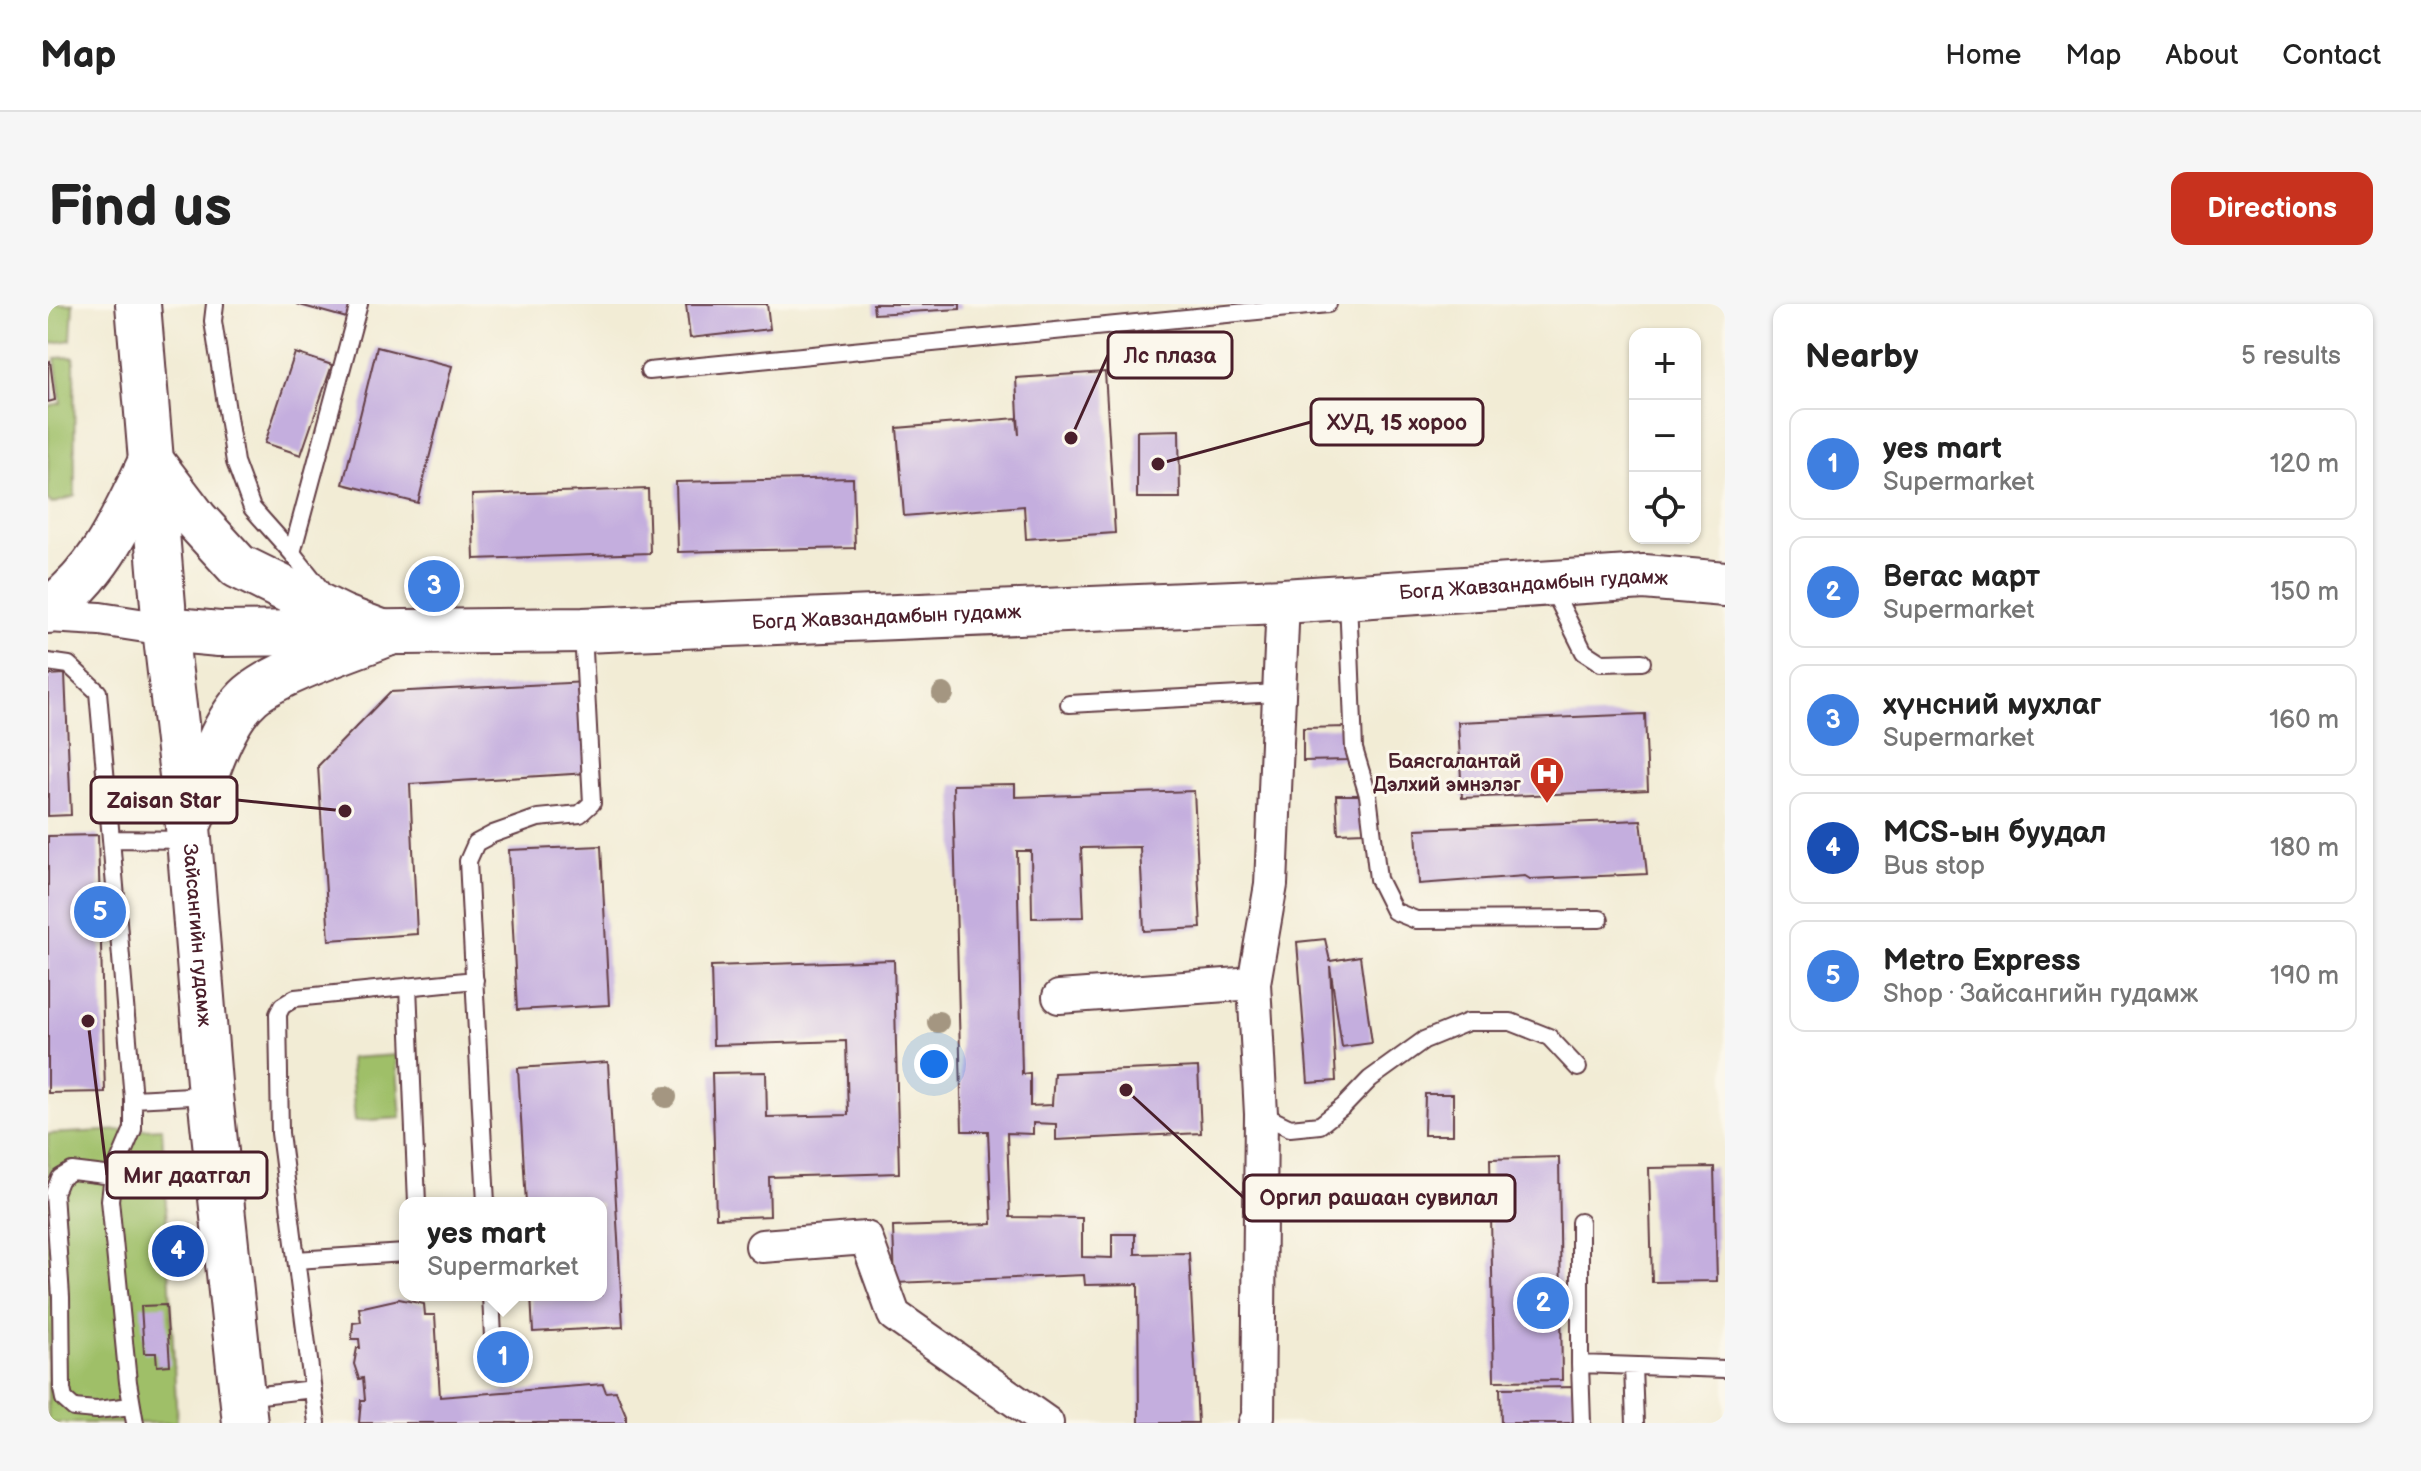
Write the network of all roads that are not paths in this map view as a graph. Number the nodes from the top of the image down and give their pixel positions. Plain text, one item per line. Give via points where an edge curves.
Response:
1 (138, 304) edge
2 (215, 304) edge
3 (359, 304) edge
4 (1328, 304) edge
5 (649, 371) dead end
6 (151, 461) junction
7 (292, 553) junction
8 (1550, 583) junction
9 (1725, 584) edge
10 (1348, 597) junction
11 (1283, 601) junction
12 (48, 614) edge
13 (342, 617) junction
14 (165, 629) junction
15 (583, 630) junction
16 (387, 634) junction
17 (48, 662) edge
18 (1642, 662) dead end
19 (1278, 693) junction
20 (1069, 704) dead end
21 (188, 833) junction
22 (111, 839) junction
23 (1600, 919) dead end
24 (475, 980) junction
25 (1254, 983) junction
26 (408, 986) junction
27 (1059, 997) dead end
28 (1578, 1068) dead end
29 (210, 1095) junction
30 (133, 1099) junction
31 (1261, 1114) junction
32 (113, 1176) junction
33 (417, 1197) edge
34 (486, 1197) edge
35 (1580, 1222) dead end
36 (762, 1246) dead end
37 (399, 1253) edge
38 (296, 1260) junction
39 (491, 1301) edge
40 (493, 1337) dead end
41 (1580, 1364) junction
42 (1633, 1366) junction
43 (1725, 1369) edge
44 (313, 1389) junction
45 (132, 1406) junction
46 (244, 1410) edge
47 (135, 1423) edge
48 (317, 1423) edge
49 (1047, 1423) edge
50 (1255, 1423) edge
51 (1582, 1423) edge
52 (1635, 1423) edge

1 - 6 main road, Зайсангийн гудамж
2 - 7 lane via 213,321 235,462 252,508
3 - 7 lane
4 - 5 lane
6 - 12 main road via 92,571
6 - 13 main road via 238,566
6 - 14 main road, Зайсангийн гудамж
7 - 13 lane
8 - 9 main road, Богд Жавзандамбын гудамж via 1644,577
8 - 10 main road, Богд Жавзандамбын гудамж
8 - 18 lane via 1584,652 1601,663
10 - 11 main road, Богд Жавзандамбын гудамж
10 - 23 lane via 1354,749 1368,795 1378,879 1394,911 1416,920
11 - 15 main road, Богд Жавзандамбын гудамж
11 - 19 street
12 - 14 street, Богд Жавзандамбын гудамж
13 - 16 main road
14 - 16 main road, Богд Жавзандамбын гудамж
14 - 21 main road, Зайсангийн гудамж
15 - 16 main road, Богд Жавзандамбын гудамж
15 - 24 lane via 592,803 580,814 538,818 476,843 468,861
16 - 21 main road via 284,676 251,696 210,765
17 - 22 lane via 69,665 98,692
19 - 20 lane
19 - 25 street via 1271,885
21 - 22 lane
21 - 29 main road, Зайсангийн гудамж
22 - 30 lane
24 - 26 lane
24 - 34 lane
25 - 27 street
25 - 31 street
26 - 33 lane
26 - 38 lane via 295,998 278,1014 280,1133
28 - 31 lane via 1549,1037 1511,1022 1468,1022 1424,1040 1320,1125 1290,1128
29 - 30 lane
29 - 46 main road, Зайсангийн гудамж
30 - 32 lane via 133,1129
31 - 50 street
32 - 45 lane via 110,1200
32 - 45 lane via 72,1171 60,1178 54,1193 62,1389 74,1408
35 - 41 lane
36 - 49 street via 866,1238 894,1315
37 - 38 lane
38 - 44 lane
39 - 40 lane
41 - 42 lane
41 - 51 lane
42 - 43 lane
42 - 52 lane
44 - 46 lane
44 - 48 lane
45 - 47 lane

